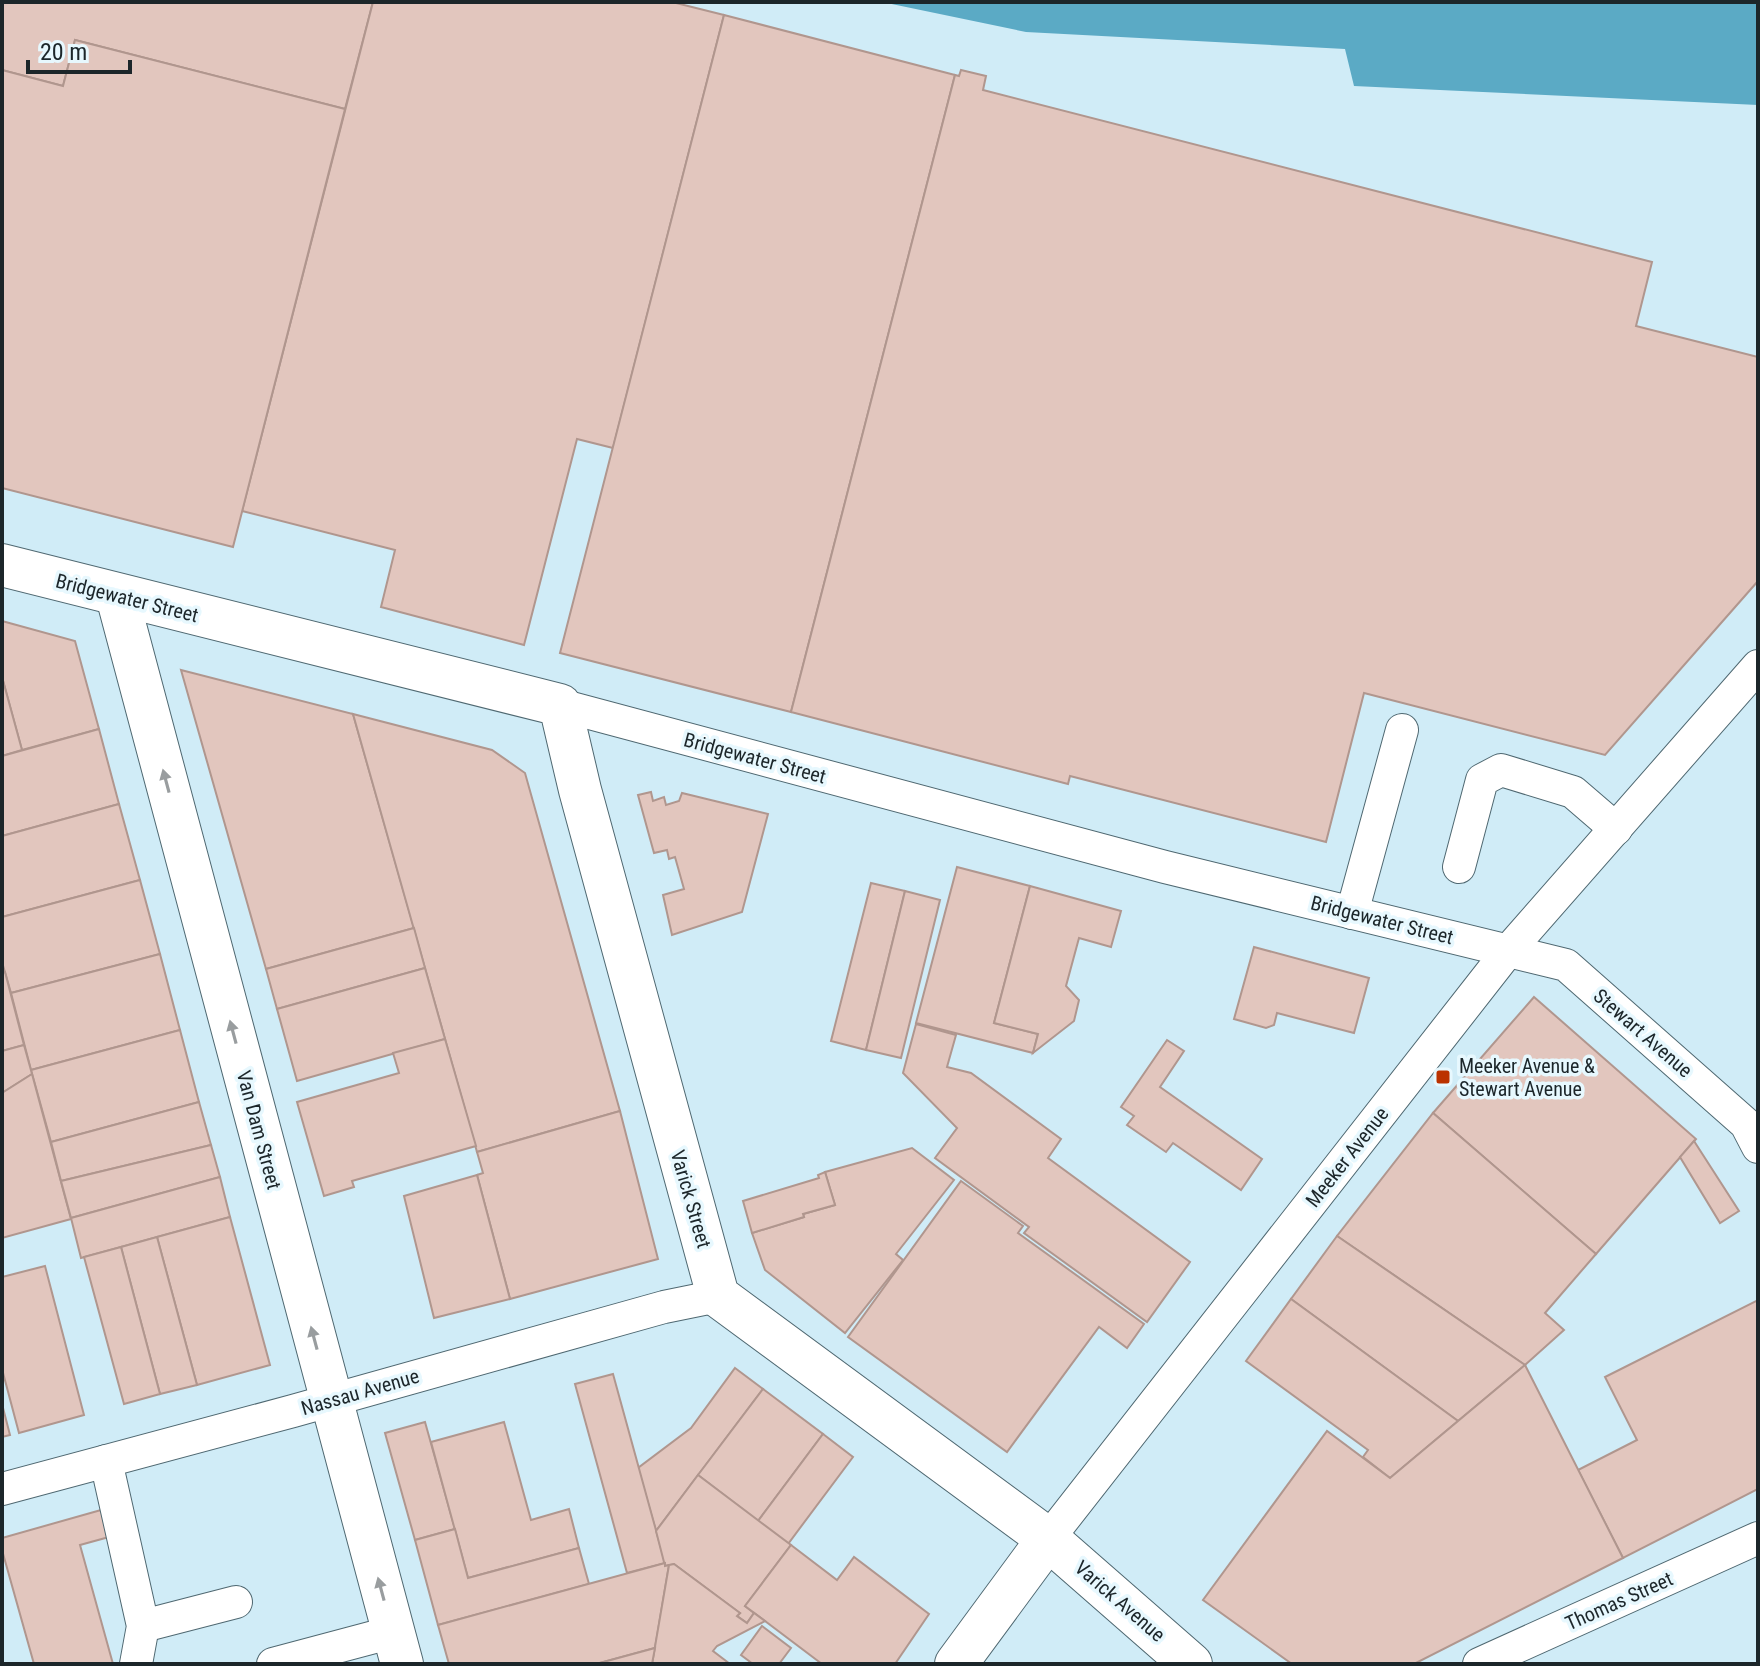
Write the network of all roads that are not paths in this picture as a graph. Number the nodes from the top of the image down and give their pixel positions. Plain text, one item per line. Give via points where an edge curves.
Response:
1 (2, 565) edge
2 (117, 596) junction
3 (1758, 666) edge
4 (560, 705) junction
5 (1402, 730) dead end
6 (1616, 829) junction
7 (1459, 867) dead end
8 (1352, 913) junction
9 (1508, 951) junction
10 (1758, 1147) edge
11 (718, 1296) junction
12 (331, 1401) junction
13 (106, 1461) junction
14 (2, 1489) edge
15 (1758, 1538) edge
16 (1048, 1539) junction
17 (236, 1602) dead end
18 (143, 1626) junction
19 (397, 1648) edge
20 (136, 1664) edge
21 (273, 1664) edge
22 (956, 1664) edge
23 (1191, 1664) edge
24 (1479, 1664) edge

1 - 2 main road, Bridgewater Street
2 - 4 main road, Bridgewater Street
12 -> 2 main road, Van Dam Street
3 - 6 street, Meeker Avenue
4 - 8 street, Bridgewater Street
4 - 11 main road, Varick Street
5 - 8 street
6 - 7 street via 1573,792 1501,770 1482,780
6 - 9 street, Meeker Avenue
8 - 9 street, Bridgewater Street
9 - 10 street, Stewart Avenue via 1566,965 1746,1124
9 - 16 street, Meeker Avenue
11 - 12 street, Nassau Avenue
11 - 16 main road
12 - 13 street, Nassau Avenue
19 -> 12 main road, Van Dam Street
13 - 14 street, Nassau Avenue
13 - 18 street
15 - 24 street, Thomas Street
16 - 22 main road, Meeker Avenue
16 - 23 main road, Varick Avenue
17 - 18 street
18 - 20 street
19 - 21 street

